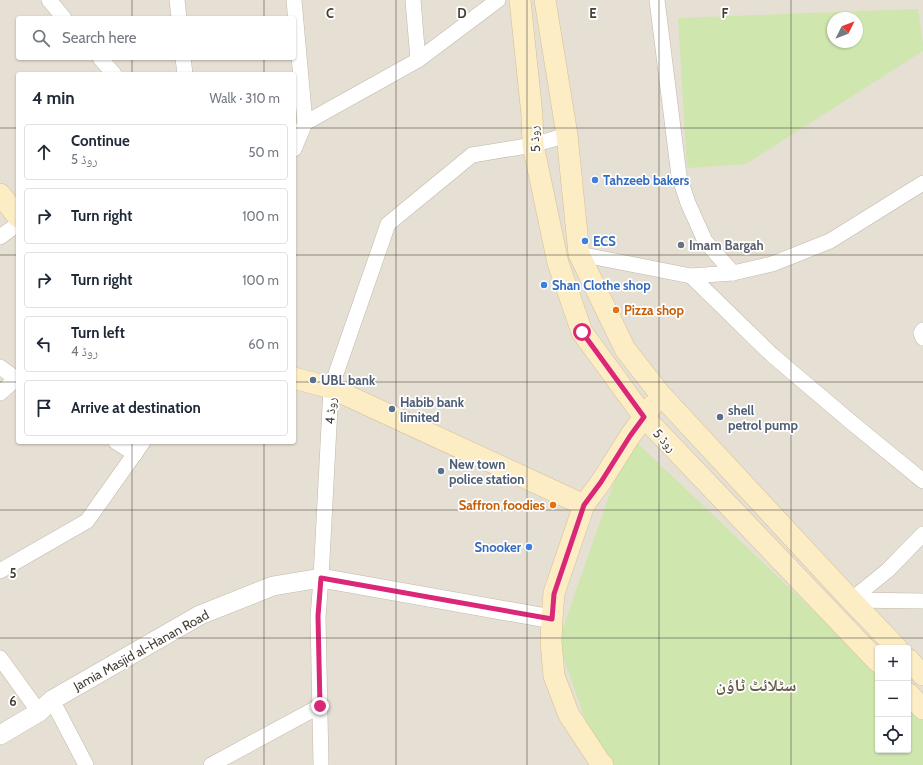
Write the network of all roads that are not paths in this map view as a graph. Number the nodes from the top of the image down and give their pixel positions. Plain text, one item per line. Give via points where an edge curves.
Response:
1 (48, 0) edge
2 (177, 0) edge
3 (294, 0) edge
4 (413, 0) edge
5 (498, 0) edge
6 (520, 0) edge
7 (545, 0) edge
8 (657, 0) edge
9 (62, 16) edge
10 (179, 16) edge
11 (295, 16) edge
12 (296, 23) edge
13 (102, 60) edge
14 (183, 60) edge
15 (418, 60) junction
16 (112, 72) edge
17 (184, 72) edge
18 (305, 124) junction
19 (567, 135) junction
20 (296, 144) edge
21 (533, 145) junction
22 (923, 183) edge
23 (0, 194) edge
24 (16, 214) edge
25 (16, 225) edge
26 (0, 237) edge
27 (579, 254) junction
28 (733, 273) junction
29 (691, 276) junction
30 (923, 330) edge
31 (923, 338) edge
32 (0, 367) edge
33 (16, 378) edge
34 (296, 379) edge
35 (16, 380) edge
36 (331, 388) junction
37 (0, 393) edge
38 (660, 394) junction
39 (644, 417) junction
40 (124, 444) edge
41 (139, 448) edge
42 (923, 481) edge
43 (584, 505) junction
44 (923, 534) edge
45 (0, 571) edge
46 (321, 578) junction
47 (850, 600) junction
48 (923, 601) edge
49 (552, 619) junction
50 (894, 645) edge
51 (0, 658) edge
52 (875, 659) edge
53 (911, 662) edge
54 (923, 675) edge
55 (911, 696) edge
56 (45, 706) junction
57 (320, 706) junction
58 (923, 709) edge
59 (0, 735) edge
60 (86, 765) edge
61 (211, 765) edge
62 (321, 765) edge
63 (603, 765) edge

1 - 9 street
2 - 10 street
3 - 11 street
4 - 15 street
5 - 15 street
6 - 21 main road, روڈ 5
7 - 19 main road
8 - 28 street via 679,176 705,241
12 - 18 street
13 - 16 street
14 - 17 street
15 - 18 street
18 - 20 street
19 - 21 street, روڈ 4
19 - 27 main road
21 - 36 street, روڈ 4 via 472,156 388,224
21 - 39 main road, روڈ 5 via 558,262 582,332
22 - 28 street via 830,241 772,264
23 - 24 main road
25 - 26 street
27 - 29 street
27 - 38 main road via 625,349
28 - 29 street
29 - 42 street via 772,355
30 - 31 street
32 - 33 street
34 - 36 main road
35 - 37 street
36 - 43 main road
36 - 46 street, روڈ 4
38 - 39 main road
38 - 47 main road
39 - 43 main road
39 - 52 main road, روڈ 5
40 - 41 street
41 - 45 street via 87,521
43 - 49 main road via 554,594
44 - 47 street via 888,570
46 - 49 street, Jamia Masjid al-Hanan Road
46 - 56 street, Jamia Masjid al-Hanan Road via 273,586 200,615
46 - 57 street, روڈ 4 via 318,616
47 - 48 street
47 - 50 main road
49 - 63 main road via 554,676 569,715
51 - 56 street
53 - 54 main road
55 - 58 main road
56 - 59 street, Jamia Masjid al-Hanan Road
56 - 60 street
57 - 61 street
57 - 62 street, روڈ 4

